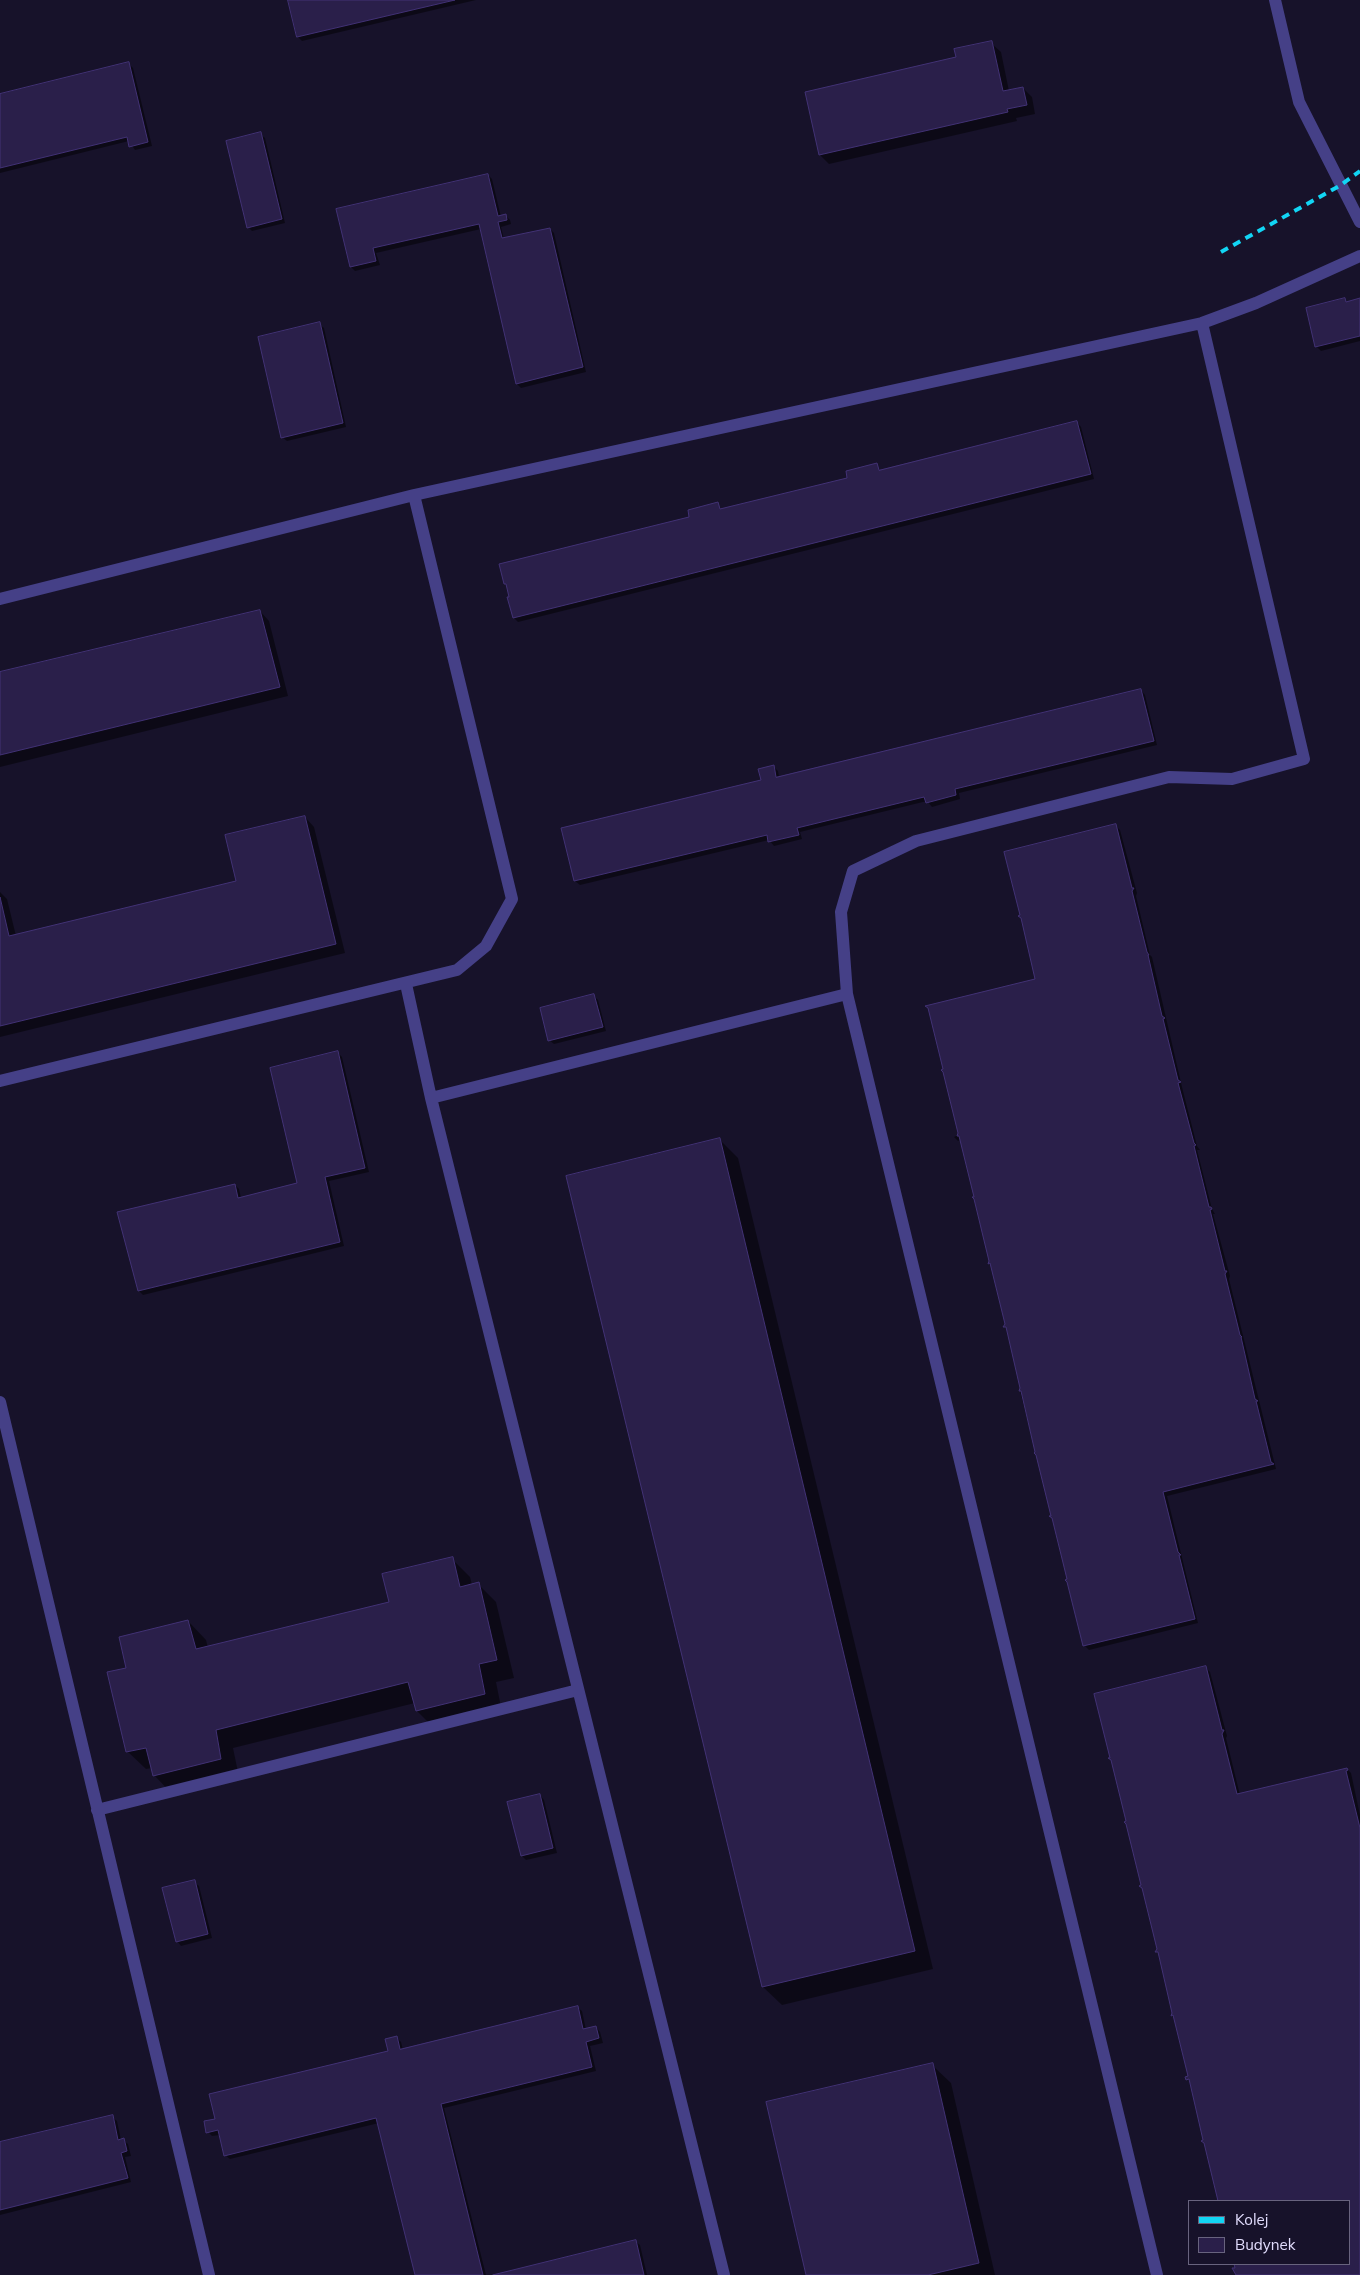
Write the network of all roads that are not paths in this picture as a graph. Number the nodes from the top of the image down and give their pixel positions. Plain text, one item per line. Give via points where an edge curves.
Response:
1 (1275, 0) edge
2 (1360, 222) edge
3 (1360, 256) edge
4 (1202, 323) junction
5 (414, 495) junction
6 (0, 599) edge
7 (406, 984) junction
8 (846, 994) junction
9 (0, 1082) edge
10 (431, 1098) junction
11 (0, 1402) edge
12 (578, 1690) junction
13 (97, 1810) junction
14 (209, 2275) edge
15 (724, 2275) edge
16 (1157, 2275) edge

1 - 2 lane via 1299,102
3 - 4 lane via 1256,303
4 - 5 lane
4 - 8 lane via 1304,759 1232,779 1169,777 916,842 853,871 841,912
5 - 6 lane
5 - 7 lane via 512,899 486,946 457,970
7 - 9 lane
7 - 10 lane
8 - 10 lane
8 - 16 lane
10 - 12 lane
11 - 13 lane
12 - 13 lane
12 - 15 lane
13 - 14 lane

